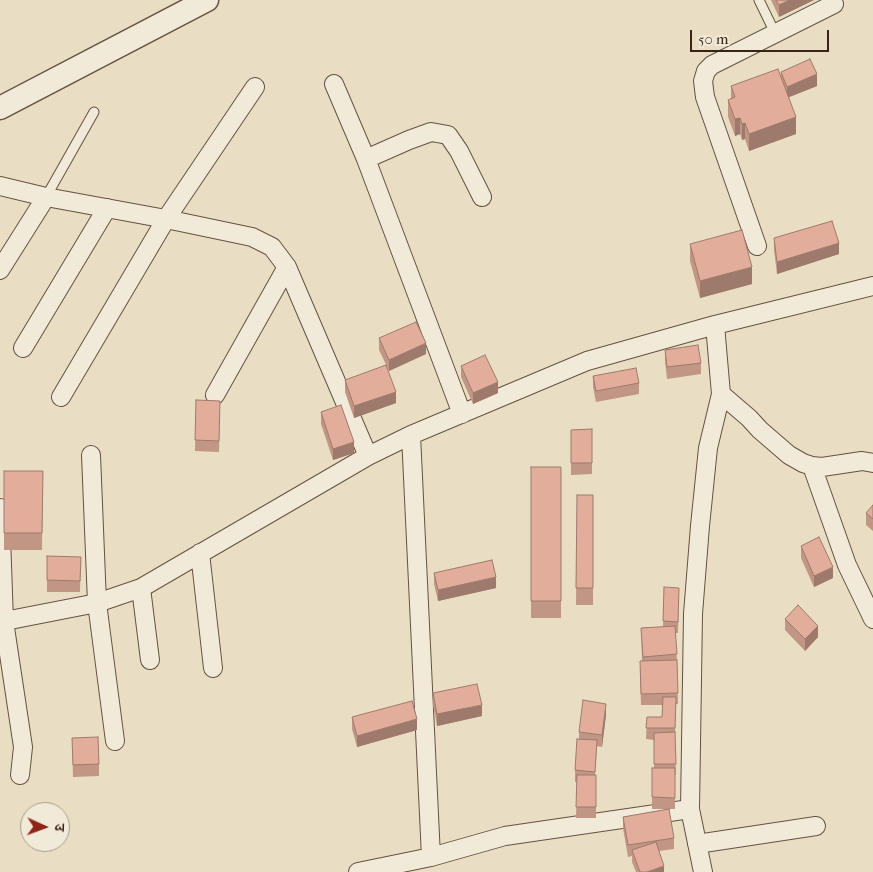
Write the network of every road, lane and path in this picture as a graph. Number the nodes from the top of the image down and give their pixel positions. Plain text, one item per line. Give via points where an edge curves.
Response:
1 (206, 0) edge
2 (759, 0) edge
3 (834, 4) dead end
4 (775, 32) junction
5 (334, 84) dead end
6 (255, 87) dead end
7 (0, 108) edge
8 (94, 112) dead end
9 (366, 159) junction
10 (0, 186) edge
11 (46, 197) junction
12 (482, 197) dead end
13 (107, 208) junction
14 (166, 219) junction
15 (757, 246) dead end
16 (287, 266) junction
17 (0, 270) edge
18 (873, 286) edge
19 (715, 325) junction
20 (23, 348) dead end
21 (721, 394) junction
22 (215, 395) dead end
23 (61, 397) dead end
24 (462, 414) junction
25 (411, 435) junction
26 (91, 455) dead end
27 (368, 456) junction
28 (873, 462) edge
29 (812, 466) junction
30 (0, 508) edge
31 (200, 553) junction
32 (141, 588) junction
33 (97, 603) junction
34 (873, 619) edge
35 (2, 622) edge
36 (150, 660) dead end
37 (213, 668) dead end
38 (115, 741) dead end
39 (20, 775) dead end
40 (690, 809) junction
41 (816, 826) dead end
42 (697, 844) junction
43 (431, 857) junction
44 (358, 872) edge
45 (703, 872) edge

1 - 7 street
2 - 4 lane
3 - 4 street
4 - 15 street via 712,65 703,81
5 - 9 street
6 - 14 street
8 - 11 lane
9 - 12 street via 431,132 448,135
9 - 24 street
10 - 11 street
11 - 13 street
11 - 17 street
13 - 14 street
13 - 20 street
14 - 16 street via 252,237 272,247
14 - 23 street
16 - 22 street
16 - 27 street
18 - 19 street
19 - 21 street
19 - 24 street via 587,361
21 - 29 street via 789,455
21 - 40 street via 708,448 693,614
24 - 25 street
25 - 27 street
25 - 43 street
26 - 33 street
27 - 31 street
28 - 29 street
29 - 34 street via 847,565
30 - 35 street
31 - 32 street
31 - 37 street
32 - 33 street
32 - 36 street
33 - 35 street
33 - 38 street
35 - 39 street via 22,733
40 - 42 street
40 - 43 street via 505,836
41 - 42 street
42 - 45 street
43 - 44 street

